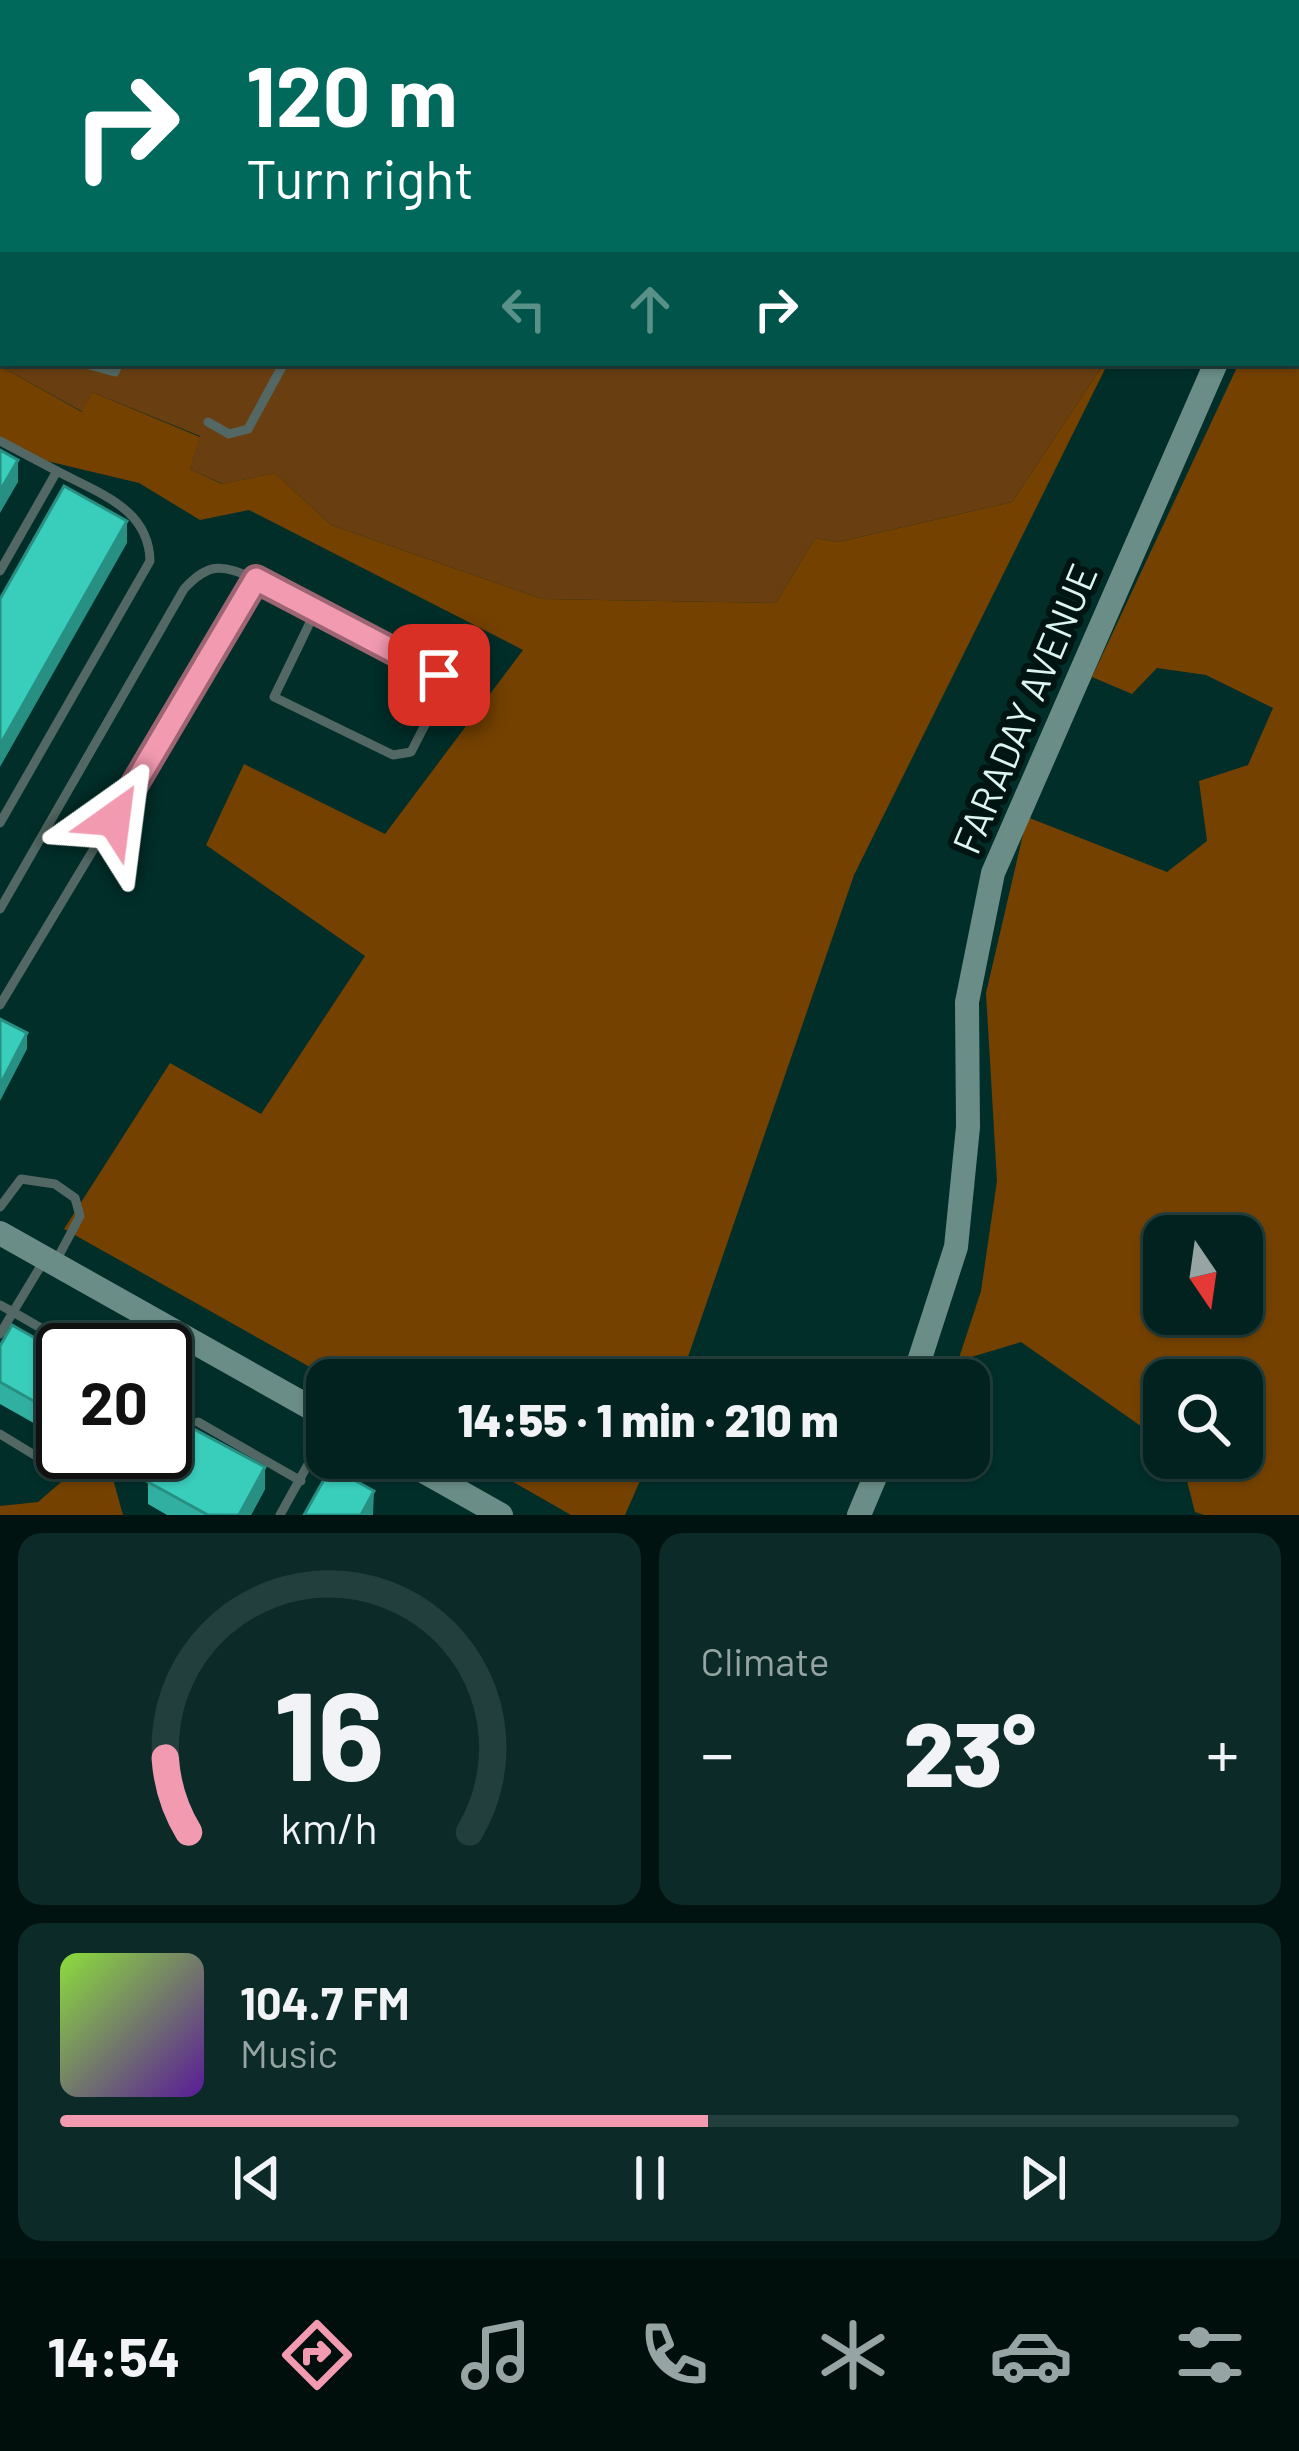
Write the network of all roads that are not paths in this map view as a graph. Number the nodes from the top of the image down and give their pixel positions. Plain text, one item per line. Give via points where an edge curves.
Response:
1 (282, 366) edge
2 (1215, 366) edge
3 (208, 422) dead end
4 (0, 441) edge
5 (57, 471) junction
6 (0, 571) edge
7 (256, 579) junction
8 (316, 610) junction
9 (0, 823) edge
10 (0, 909) edge
11 (0, 1005) edge
12 (0, 1207) edge
13 (0, 1233) edge
14 (50, 1261) junction
15 (0, 1305) edge
16 (13, 1312) junction
17 (36, 1325) edge
18 (0, 1334) edge
19 (921, 1359) edge
20 (306, 1405) edge
21 (198, 1422) dead end
22 (0, 1434) edge
23 (36, 1455) edge
24 (306, 1471) edge
25 (437, 1479) edge
26 (874, 1479) edge
27 (301, 1481) junction
28 (280, 1515) edge
29 (501, 1515) edge
30 (859, 1515) edge

1 - 3 lane via 248,429 229,434
2 - 19 street, FARADAY AVENUE via 993,873 968,1002 968,1126 956,1246
4 - 5 lane
5 - 6 lane
5 - 9 lane via 131,511 149,537 150,561
7 - 8 lane
7 - 10 lane via 220,565 202,569 184,589
7 - 11 lane
8 - 8 lane via 439,675 443,690 411,752 393,755 274,697
12 - 14 lane via 21,1179 56,1184 75,1198 80,1216
13 - 14 street
14 - 16 lane
14 - 20 street
15 - 16 lane
16 - 17 lane
16 - 18 lane
21 - 27 lane
22 - 23 lane
24 - 27 lane
25 - 29 street
26 - 30 street
27 - 28 lane

